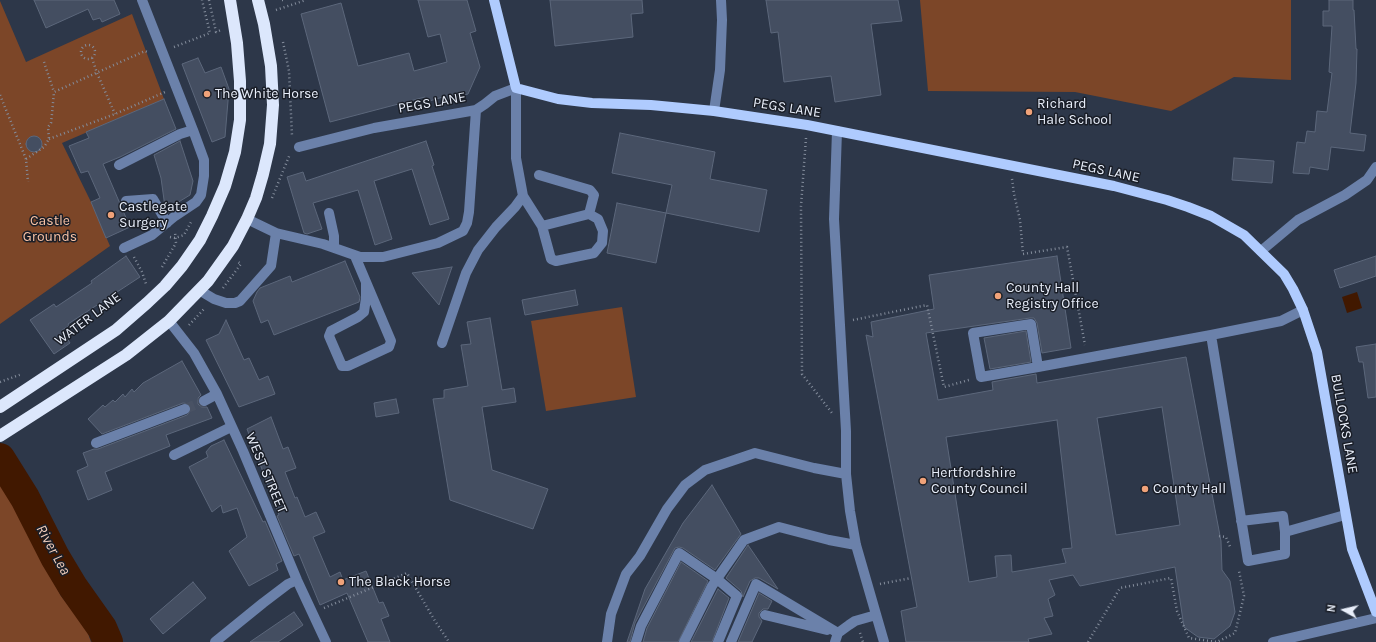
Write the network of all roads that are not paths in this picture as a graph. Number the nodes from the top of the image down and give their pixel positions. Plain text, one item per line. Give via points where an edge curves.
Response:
1 (142, 0) edge
2 (230, 0) edge
3 (258, 0) edge
4 (494, 0) edge
5 (721, 0) edge
6 (516, 88) junction
7 (476, 110) junction
8 (714, 111) junction
9 (193, 130) junction
10 (837, 131) junction
11 (299, 147) dead end
12 (119, 165) dead end
13 (1376, 167) edge
14 (539, 174) dead end
15 (1371, 180) edge
16 (523, 196) junction
17 (126, 201) dead end
18 (329, 213) dead end
19 (589, 214) junction
20 (247, 219) junction
21 (167, 223) junction
22 (542, 226) junction
23 (276, 233) junction
24 (126, 247) road end
25 (334, 247) junction
26 (1261, 250) junction
27 (355, 256) junction
28 (366, 282) junction
29 (199, 290) junction
30 (1303, 310) junction
31 (169, 321) junction
32 (1211, 335) junction
33 (442, 343) dead end
34 (1038, 367) junction
35 (216, 394) junction
36 (204, 401) tunnel mouth
37 (0, 407) edge
38 (185, 409) tunnel mouth
39 (231, 427) junction
40 (0, 436) edge
41 (96, 443) dead end
42 (174, 455) dead end
43 (846, 474) junction
44 (1345, 515) junction
45 (1241, 521) junction
46 (1285, 532) junction
47 (856, 545) junction
48 (717, 579) junction
49 (297, 580) junction
50 (1376, 612) edge
51 (765, 615) dead end
52 (876, 615) junction
53 (1376, 618) edge
54 (837, 637) edge
55 (215, 642) edge
56 (326, 642) edge
57 (607, 642) edge
58 (636, 642) edge
59 (684, 642) edge
60 (718, 642) edge
61 (732, 642) edge
62 (884, 642) edge
63 (1273, 642) edge

1 - 9 street
2 - 37 highway via 237,43 240,120 235,152 225,186 200,240 165,286 116,330
3 - 20 highway via 271,66 273,105 270,144 265,167
4 - 6 main road
5 - 8 street via 720,70
6 - 7 street, PEGS LANE via 495,96
6 - 8 main road, PEGS LANE via 558,99 592,103
6 - 16 street via 516,158
7 - 11 street, PEGS LANE via 374,128
7 - 27 street via 469,212 463,231 438,243 383,257
8 - 10 main road, PEGS LANE
9 - 12 street
9 - 21 street via 204,160 203,186 196,202
10 - 26 main road, PEGS LANE via 1114,186 1167,200 1211,216 1239,232
10 - 43 street via 834,218 846,431
13 - 15 street
14 - 19 street via 590,190 594,195
15 - 26 street via 1298,220
16 - 22 street
16 - 33 street via 478,250 466,273
17 - 21 street via 153,199
18 - 25 street
19 - 22 street
19 - 22 street via 598,219 603,231 602,243 594,253 556,261 551,259
20 - 23 street
20 - 29 highway via 227,255
21 - 24 street via 152,235
23 - 25 street
23 - 29 street via 271,266 240,301 226,303
25 - 27 street
26 - 30 main road, BULLOCKS LANE via 1284,274
27 - 28 street
28 - 28 street via 391,340 389,347 348,366 342,366 329,336 331,331 364,312
29 - 31 highway
30 - 32 street via 1281,321
30 - 44 main road, BULLOCKS LANE via 1317,352
31 - 35 street, WEST STREET via 194,353
31 - 40 highway via 126,355
32 - 34 street
32 - 45 street
34 - 34 street via 981,377 973,334 1031,324
35 - 36 street
35 - 39 street, WEST STREET
38 - 41 street
39 - 42 street
39 - 49 street, WEST STREET
43 - 47 street
43 - 57 street via 756,453 705,470 685,485 626,574 611,614
44 - 46 street
44 - 50 main road, BULLOCKS LANE via 1352,549
45 - 46 street via 1283,516
45 - 46 street via 1248,561 1285,554
47 - 48 street via 778,527 744,540
47 - 52 street
48 - 58 street via 679,554 641,626
48 - 59 street
48 - 60 street via 737,596
49 - 55 street via 288,584
49 - 56 street, WEST STREET
51 - 54 street
52 - 54 street via 855,621
52 - 62 street
53 - 63 street
54 - 61 street via 756,584

